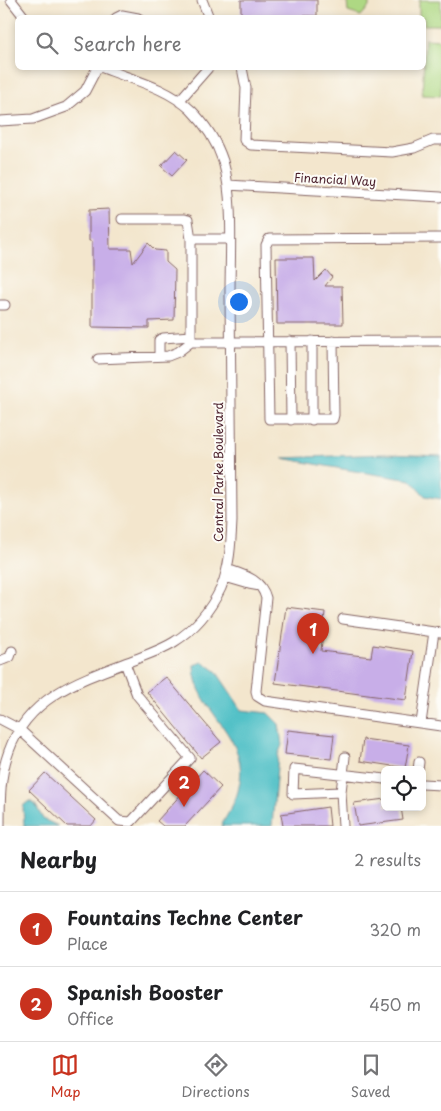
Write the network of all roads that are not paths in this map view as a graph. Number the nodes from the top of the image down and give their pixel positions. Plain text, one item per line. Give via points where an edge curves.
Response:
1 (11, 0) edge
2 (203, 0) edge
3 (23, 15) edge
4 (208, 15) edge
5 (96, 70) edge
6 (109, 70) edge
7 (206, 70) edge
8 (242, 70) edge
9 (180, 101) junction
10 (0, 121) edge
11 (441, 140) edge
12 (228, 185) junction
13 (441, 197) edge
14 (122, 219) dead end
15 (441, 238) edge
16 (230, 239) junction
17 (190, 240) junction
18 (191, 339) junction
19 (230, 341) junction
20 (268, 341) junction
21 (290, 341) junction
22 (312, 341) junction
23 (333, 341) junction
24 (441, 341) edge
25 (159, 356) junction
26 (98, 360) dead end
27 (290, 420) junction
28 (312, 420) junction
29 (226, 573) junction
30 (343, 619) dead end
31 (437, 633) edge
32 (12, 652) dead end
33 (0, 661) edge
34 (125, 663) junction
35 (0, 719) edge
36 (421, 723) junction
37 (441, 726) edge
38 (19, 729) junction
39 (345, 757) dead end
40 (342, 773) junction
41 (381, 778) edge
42 (426, 784) edge
43 (441, 785) edge
44 (341, 792) junction
45 (119, 824) edge
46 (131, 824) edge
47 (0, 826) edge
48 (343, 826) edge

1 - 3 street
2 - 4 street
5 - 10 street via 86,91 66,107 32,119
6 - 9 street, Central Parke Boulevard via 155,86
7 - 9 street
8 - 11 street via 246,88 244,140 251,145 392,152
9 - 12 street, Central Parke Boulevard via 217,146
12 - 13 street, Financial Way
12 - 16 street, Central Parke Boulevard
14 - 17 street via 188,220
15 - 20 street via 269,239 266,245
16 - 17 street
16 - 19 street, Central Parke Boulevard
17 - 18 street
18 - 19 street
18 - 25 street via 178,352
18 - 25 street via 159,340
19 - 20 street
19 - 29 street, Central Parke Boulevard via 232,520
20 - 21 street
20 - 27 street via 269,419
21 - 22 street
21 - 27 street
22 - 23 street
22 - 28 street
23 - 24 street
23 - 28 street via 334,415 332,419
25 - 26 street
27 - 28 street
29 - 34 street, Central Parke Boulevard via 207,612 188,632 159,650
29 - 36 street via 260,586 266,598 257,696 265,701
30 - 31 street
31 - 36 street
32 - 33 street via 10,657
34 - 38 street, Central Parke Boulevard via 59,691 40,704
34 - 46 street via 138,695 190,758
35 - 38 street
36 - 37 street
38 - 45 street
38 - 47 street, Central Parke Boulevard via 4,769
39 - 40 street
40 - 41 street
40 - 44 street
40 - 44 street via 294,769 293,784 293,794
42 - 43 street
44 - 48 street
45 - 46 street

